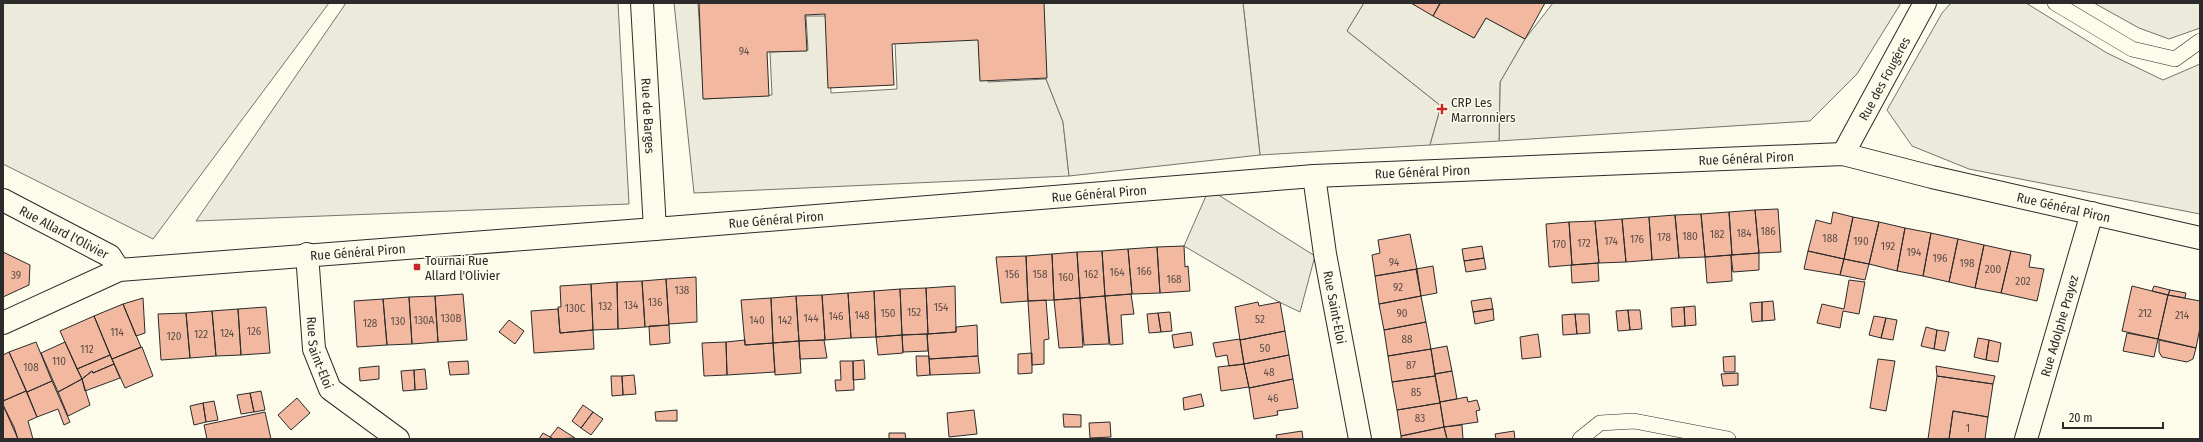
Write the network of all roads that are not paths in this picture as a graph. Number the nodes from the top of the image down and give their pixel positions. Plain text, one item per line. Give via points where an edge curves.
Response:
1 (642, 3) edge
2 (1925, 3) edge
3 (2055, 3) edge
4 (2200, 41) edge
5 (1843, 154) junction
6 (1314, 176) junction
7 (3, 200) edge
8 (2092, 213) junction
9 (655, 229) junction
10 (2200, 238) edge
11 (307, 254) junction
12 (119, 270) junction
13 (3, 323) edge
14 (398, 439) edge
15 (1360, 439) edge
16 (1580, 439) edge
17 (1728, 439) edge
18 (2026, 439) edge

1 - 9 street, Rue de Barges
2 - 5 street, Rue des Fougères
3 - 4 lane via 2132,49 2175,59
5 - 6 street, Rue Général Piron
5 - 8 street, Rue Général Piron
6 - 9 street, Rue Général Piron
6 - 15 street, Rue Saint-Eloi via 1325,254
7 - 12 street, Rue Allard l'Olivier via 110,256
8 - 10 street, Rue Général Piron
8 - 18 street, Rue Adolphe Prayez
9 - 11 street, Rue Général Piron
11 - 12 street, Rue Général Piron
11 - 14 street, Rue Saint-Eloi via 314,349 330,389
12 - 13 street, Rue Général Piron
16 - 17 lane via 1600,423 1634,421

